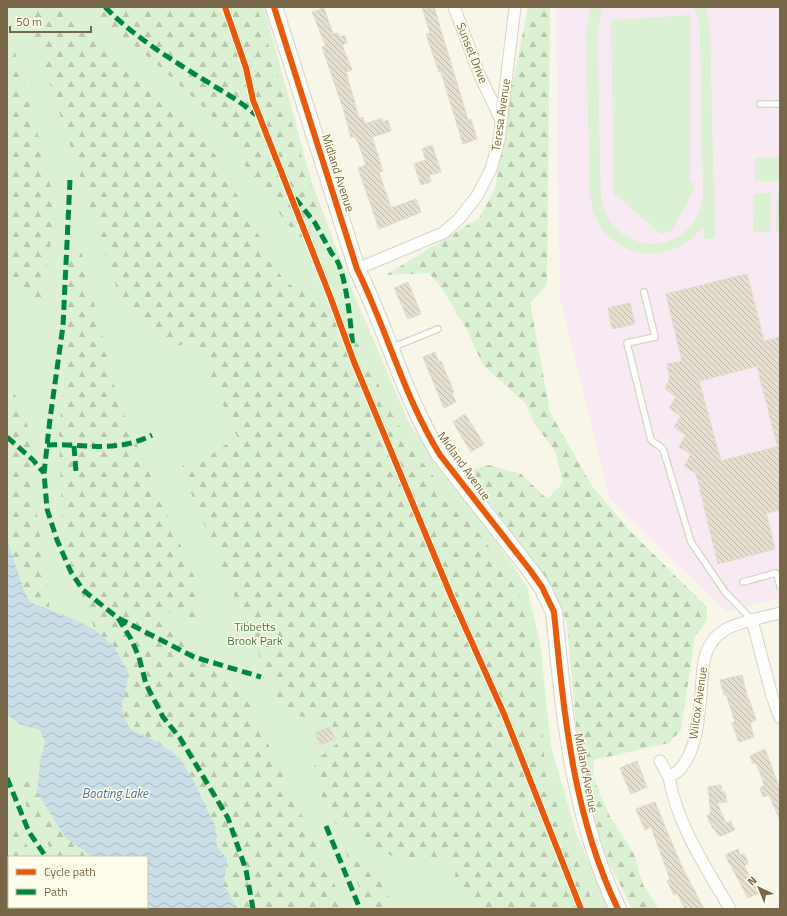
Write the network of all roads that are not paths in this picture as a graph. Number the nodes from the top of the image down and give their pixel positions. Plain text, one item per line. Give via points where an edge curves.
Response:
1 (274, 7) edge
2 (454, 7) edge
3 (514, 7) edge
4 (760, 104) dead end
5 (780, 104) edge
6 (501, 120) junction
7 (357, 269) junction
8 (644, 292) dead end
9 (438, 329) dead end
10 (391, 348) junction
11 (743, 582) dead end
12 (780, 586) edge
13 (780, 613) edge
14 (752, 620) junction
15 (780, 718) edge
16 (660, 761) dead end
17 (669, 777) junction
18 (618, 909) edge
19 (730, 909) edge

1 - 7 street, Midland Avenue
2 - 6 street, Sunset Drive via 480,76
3 - 6 street, Teresa Avenue
4 - 5 lane
6 - 7 street, Teresa Avenue via 499,140 491,169 477,196 459,219 442,233
7 - 10 street, Midland Avenue
8 - 14 lane via 655,337 627,342 651,440 663,449 691,542 725,592
9 - 10 lane
10 - 18 street, Midland Avenue via 429,438 530,570 552,604 576,788 587,829
11 - 12 lane via 776,573
13 - 14 street, Wilcox Avenue
14 - 15 street
14 - 17 street, Wilcox Avenue via 725,629 707,650 701,673 700,703 692,750 681,769
16 - 17 street
17 - 19 street via 673,800 682,820

